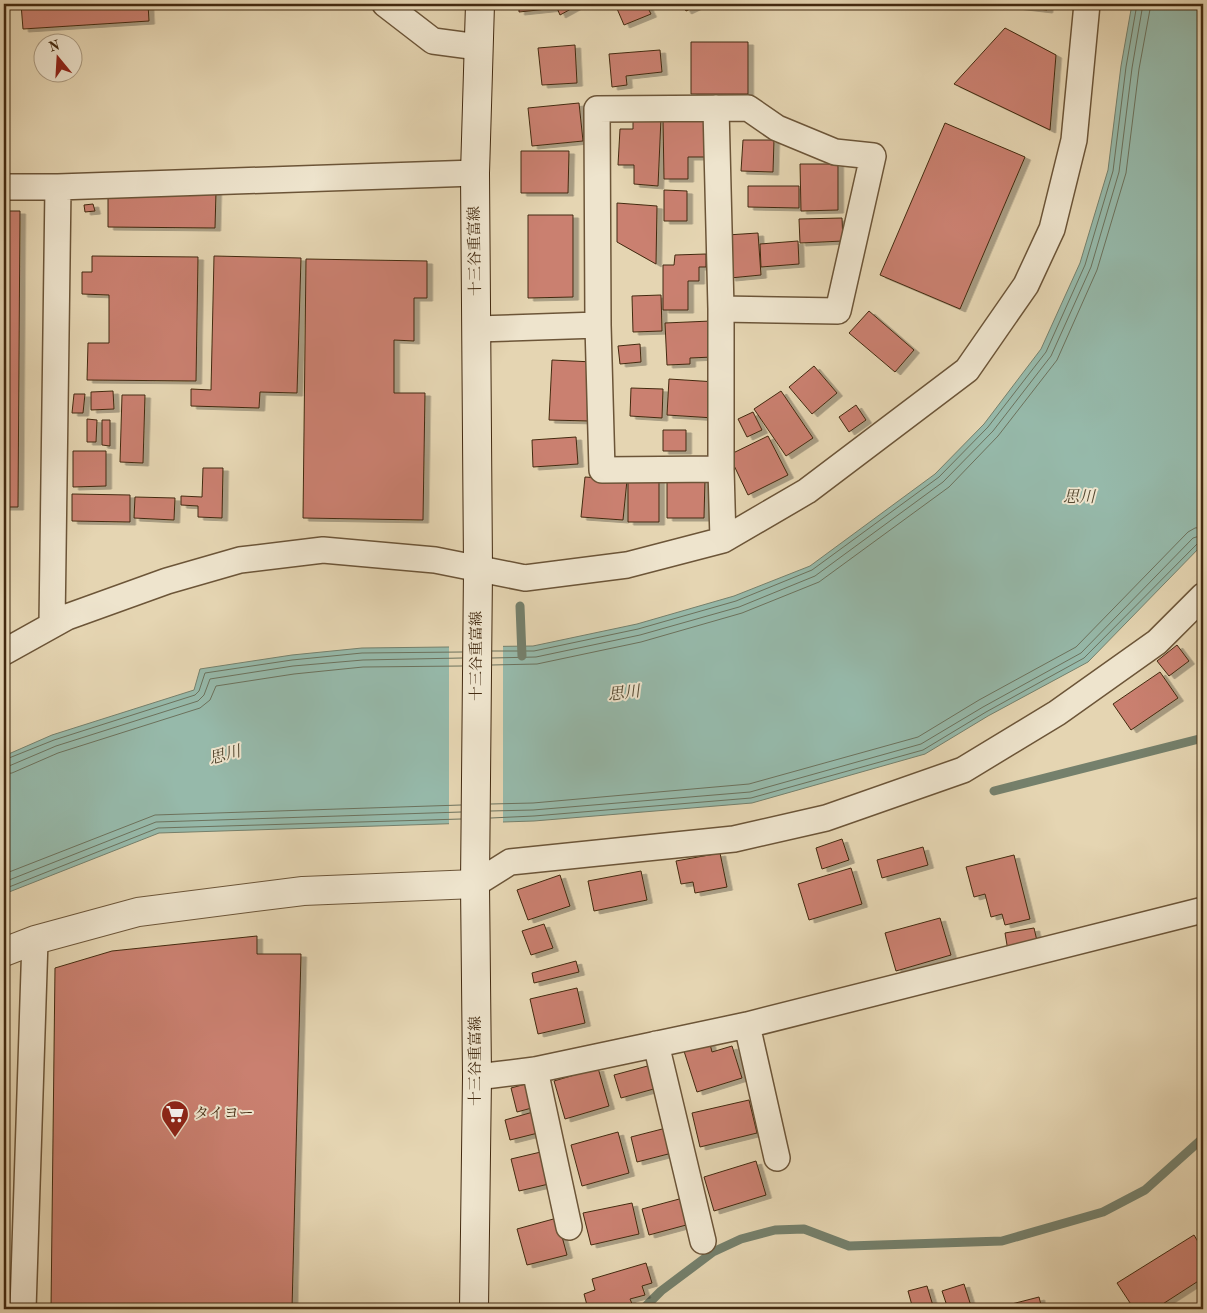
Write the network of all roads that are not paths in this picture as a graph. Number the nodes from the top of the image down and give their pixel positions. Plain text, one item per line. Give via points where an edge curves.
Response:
1 (385, 4) edge
2 (480, 4) edge
3 (1087, 4) edge
4 (478, 47) junction
5 (716, 108) junction
6 (475, 173) junction
7 (4, 186) edge
8 (58, 187) junction
9 (721, 309) junction
10 (598, 326) junction
11 (477, 330) junction
12 (721, 469) junction
13 (723, 540) junction
14 (478, 569) junction
15 (1203, 596) edge
16 (52, 625) junction
17 (4, 652) edge
18 (475, 884) junction
19 (1203, 910) edge
20 (36, 940) junction
21 (4, 952) edge
22 (747, 1025) junction
23 (656, 1044) junction
24 (535, 1070) junction
25 (477, 1077) junction
26 (778, 1158) dead end
27 (569, 1227) dead end
28 (704, 1241) dead end
29 (24, 1309) edge
30 (474, 1309) edge

1 - 4 street via 432,42
2 - 4 main road, 十三谷重富線
3 - 13 street via 1074,140 1052,229 1026,285 968,370 807,491
4 - 6 main road, 十三谷重富線
5 - 9 street
5 - 9 street via 748,108 777,128 834,152 873,156 838,311
5 - 10 street via 597,109
6 - 8 street
6 - 11 main road, 十三谷重富線
7 - 8 street
8 - 16 street
9 - 12 street
10 - 11 street
10 - 12 street via 602,470
11 - 14 main road, 十三谷重富線
12 - 13 street
13 - 14 street via 627,566 525,578
14 - 16 street via 435,560 323,550 240,560 167,581
14 - 18 main road, 十三谷重富線
15 - 18 street via 1149,647 1057,713 962,770 826,818 734,839 510,862
16 - 17 street
18 - 20 main road via 304,892 138,912
18 - 25 main road, 十三谷重富線
19 - 22 street
20 - 21 main road
20 - 29 street
22 - 23 street
22 - 26 street
23 - 24 street
23 - 28 street
24 - 25 street
24 - 27 street
25 - 30 main road, 十三谷重富線

